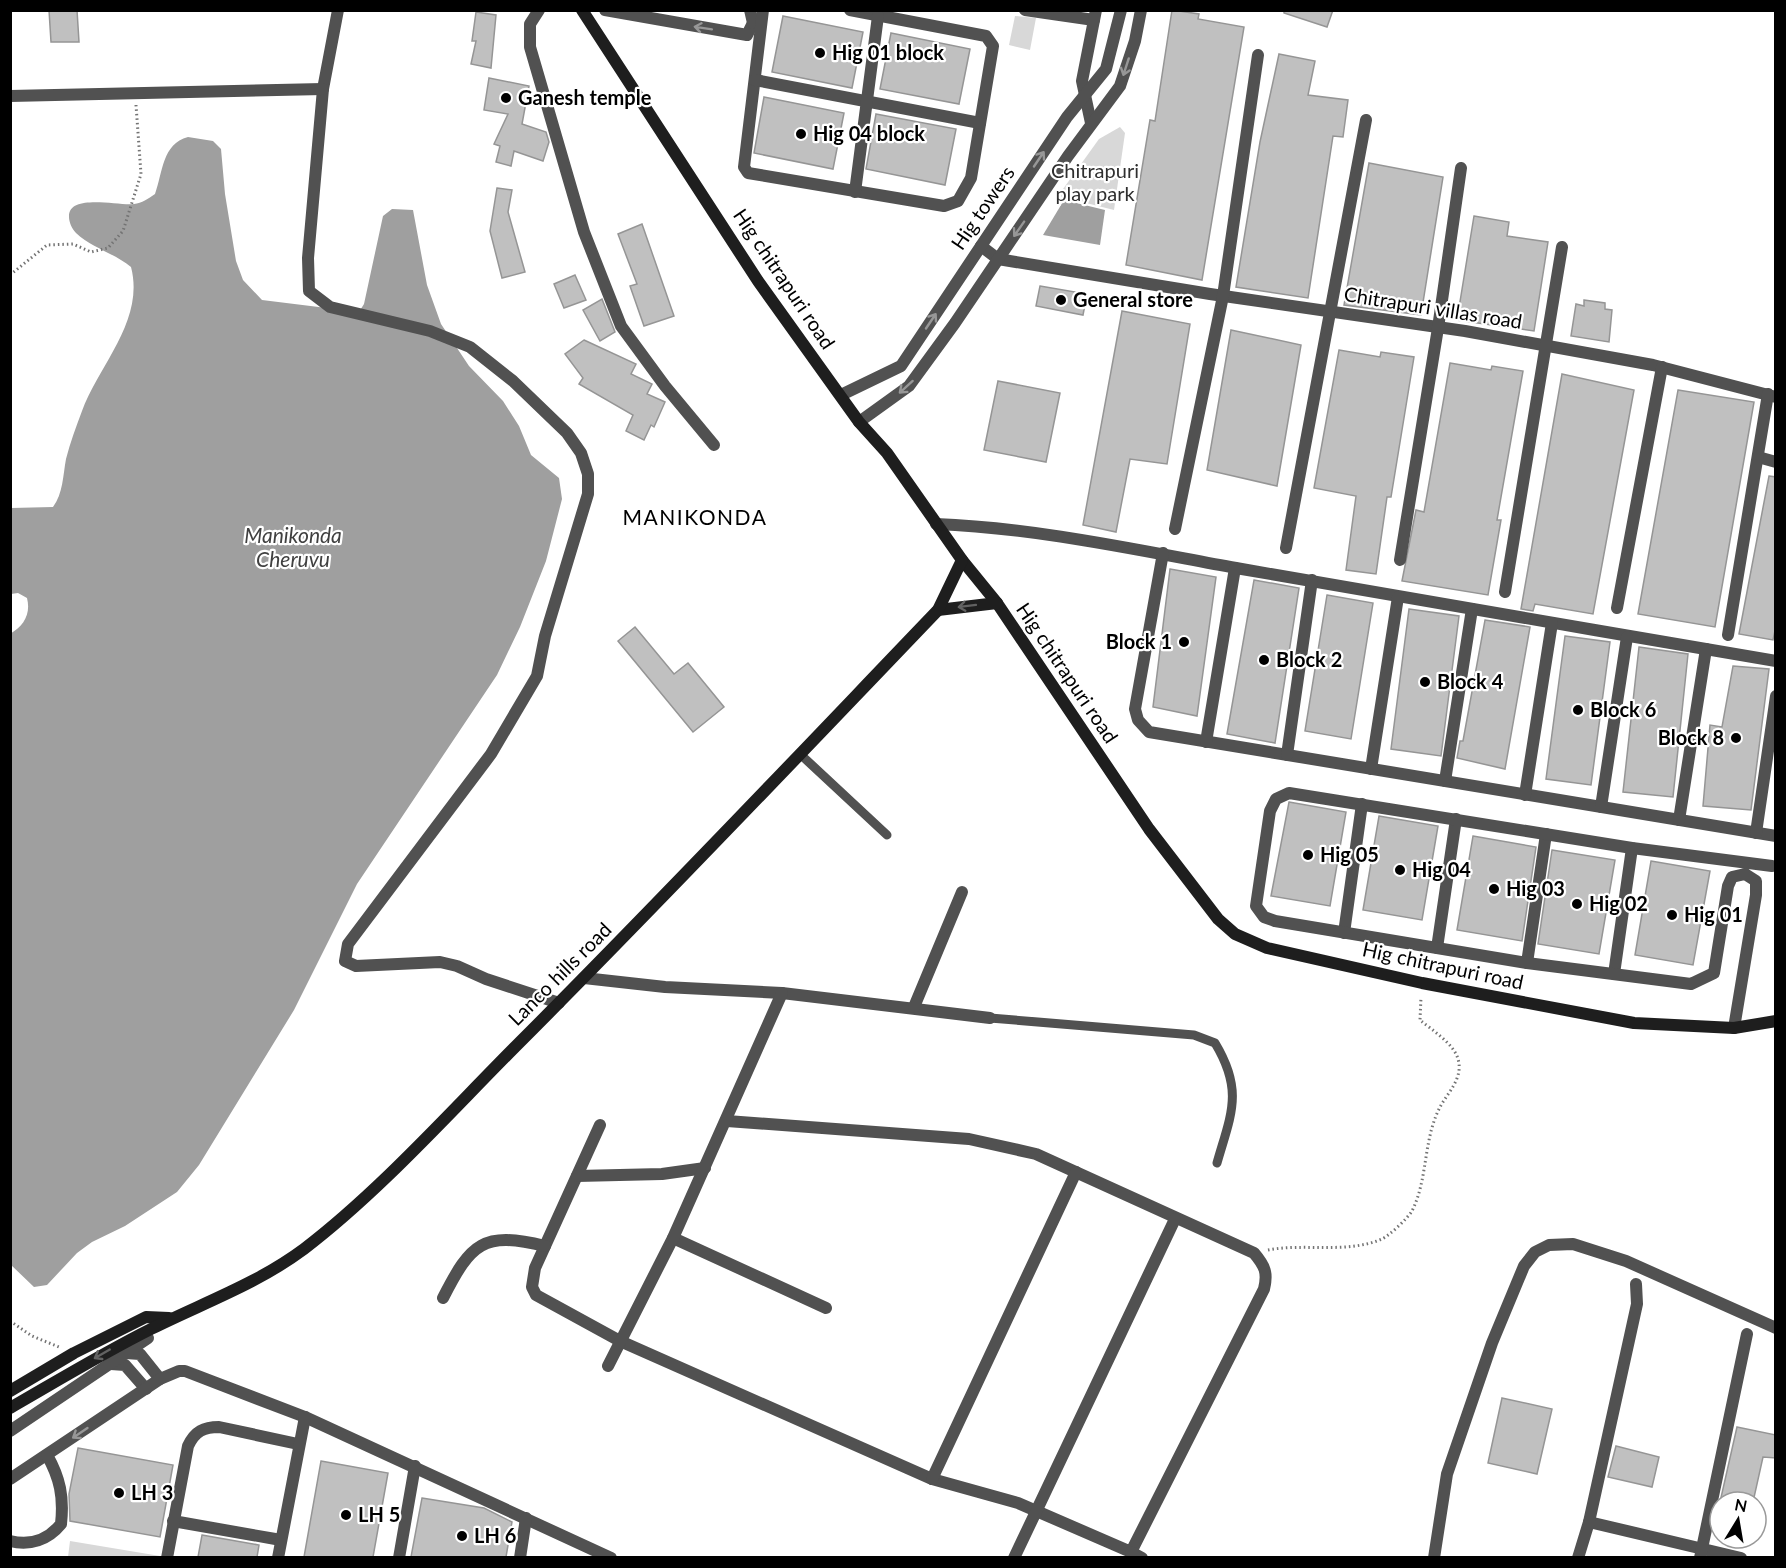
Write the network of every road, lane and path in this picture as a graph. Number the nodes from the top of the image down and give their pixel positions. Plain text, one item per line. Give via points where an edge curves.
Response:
1 (338, 10) edge
2 (539, 10) edge
3 (582, 10) edge
4 (605, 10) edge
5 (763, 10) edge
6 (850, 10) edge
7 (1025, 10) edge
8 (1120, 10) edge
9 (1141, 10) edge
10 (1095, 15) edge
11 (878, 16) junction
12 (755, 19) edge
13 (1258, 55) dead end
14 (755, 80) junction
15 (323, 89) junction
16 (1086, 93) junction
17 (136, 94) junction
18 (10, 96) edge
19 (866, 102) junction
20 (1366, 120) dead end
21 (980, 123) junction
22 (1091, 123) junction
23 (1461, 168) dead end
24 (855, 192) junction
25 (981, 246) junction
26 (1562, 246) dead end
27 (998, 259) junction
28 (10, 275) edge
29 (1223, 296) junction
30 (1331, 312) junction
31 (1438, 328) junction
32 (1547, 346) junction
33 (1662, 367) junction
34 (841, 395) junction
35 (1772, 396) edge
36 (859, 422) junction
37 (714, 445) dead end
38 (1758, 457) junction
39 (1776, 462) edge
40 (936, 524) junction
41 (1175, 529) dead end
42 (1286, 548) dead end
43 (1163, 552) junction
44 (962, 560) junction
45 (1400, 560) dead end
46 (1235, 568) junction
47 (1312, 580) junction
48 (1505, 592) dead end
49 (1398, 597) junction
50 (996, 603) junction
51 (1617, 608) dead end
52 (1472, 609) junction
53 (938, 610) junction
54 (1552, 623) junction
55 (1728, 635) dead end
56 (1627, 637) junction
57 (1706, 649) junction
58 (1776, 661) edge
59 (1776, 696) edge
60 (1206, 742) junction
61 (800, 754) junction
62 (1287, 756) junction
63 (1371, 769) junction
64 (1445, 782) junction
65 (1525, 795) junction
66 (1362, 804) junction
67 (1601, 807) junction
68 (1456, 819) junction
69 (1679, 820) junction
70 (1756, 833) junction
71 (1546, 834) junction
72 (886, 835) dead end
73 (1776, 836) edge
74 (1632, 849) junction
75 (1772, 866) dead end
76 (962, 892) dead end
77 (1344, 933) junction
78 (1437, 948) junction
79 (1527, 963) junction
80 (1614, 974) junction
81 (584, 978) junction
82 (1422, 982) junction
83 (782, 993) junction
84 (559, 1003) junction
85 (914, 1007) junction
86 (990, 1018) joint
87 (1776, 1021) edge
88 (1734, 1028) junction
89 (727, 1121) junction
90 (600, 1125) dead end
91 (1217, 1163) dead end
92 (705, 1168) junction
93 (1076, 1172) junction
94 (577, 1176) junction
95 (1175, 1219) junction
96 (673, 1238) junction
97 (545, 1246) junction
98 (1254, 1253) junction
99 (1636, 1284) dead end
100 (443, 1298) dead end
101 (826, 1308) dead end
102 (173, 1318) junction
103 (10, 1321) edge
104 (1776, 1328) edge
105 (1747, 1334) dead end
106 (148, 1338) dead end
107 (620, 1341) junction
108 (74, 1353) junction
109 (126, 1353) junction
110 (110, 1364) junction
111 (608, 1366) dead end
112 (160, 1379) junction
113 (146, 1389) junction
114 (10, 1392) edge
115 (10, 1408) edge
116 (305, 1417) junction
117 (10, 1431) edge
118 (298, 1444) junction
119 (46, 1455) junction
120 (415, 1466) junction
121 (10, 1479) edge
122 (932, 1479) junction
123 (1035, 1510) junction
124 (526, 1518) junction
125 (173, 1521) junction
126 (1589, 1522) junction
127 (281, 1540) junction
128 (10, 1541) edge
129 (1701, 1554) edge
130 (1136, 1555) edge
131 (167, 1557) edge
132 (278, 1557) edge
133 (399, 1557) edge
134 (520, 1557) edge
135 (611, 1557) edge
136 (1014, 1557) edge
137 (1434, 1557) edge
138 (1578, 1557) edge
139 (1741, 1557) edge

1 - 15 street
2 - 37 street via 530,24 530,47 584,232 621,326
3 - 34 street, Hig chitrapuri road via 758,281
12 -> 4 street via 747,35
5 - 12 street
6 - 11 street
7 - 10 street
8 - 16 street, Hig towers via 1106,69
9 -> 22 street via 1120,86
10 - 16 street via 1082,81
11 - 19 street
11 - 21 street via 991,40
12 - 14 street
13 - 29 street
14 - 19 street
14 - 24 street via 744,167 748,173
15 - 17 street
15 - 84 street via 308,258 309,291 330,308 430,331 454,339 486,358 567,433 581,453 589,483 537,676 491,754 348,945 345,961 356,966 440,962
16 - 22 street
25 -> 16 street, Hig towers
17 - 18 street
17 - 28 path via 141,174 123,231 108,248 92,252 73,244 47,245
19 - 21 street
19 - 24 street
20 - 30 street
21 - 24 street via 971,178 958,201 945,206
22 -> 27 street
23 - 31 street
25 - 27 street
34 -> 25 street, Hig towers via 901,366
26 - 32 street
27 - 29 street, Chitrapuri villas road
27 -> 36 street via 909,386
29 - 30 street, Chitrapuri villas road
29 - 41 street
30 - 31 street, Chitrapuri villas road
30 - 42 street
31 - 32 street, Chitrapuri villas road
31 - 45 street
32 - 33 street, Chitrapuri villas road
32 - 48 street
33 - 35 street, Chitrapuri villas road
33 - 51 street
34 - 36 street, Hig chitrapuri road
35 - 38 street
36 - 40 street, Hig chitrapuri road via 887,453
38 - 39 street
38 - 55 street
40 - 43 street via 986,526
40 - 44 street, Hig chitrapuri road
43 - 46 street
43 - 60 street via 1135,709 1138,720 1149,732
44 - 50 street, Hig chitrapuri road
44 - 53 street, Lanco hills road
46 - 47 street
46 - 60 street
47 - 49 street
47 - 62 street
49 - 52 street
49 - 63 street
50 -> 53 street
50 - 82 street, Hig chitrapuri road via 1149,829 1218,919 1235,934 1267,948
52 - 54 street
52 - 64 street
53 - 61 street, Lanco hills road
54 - 56 street
54 - 65 street
56 - 57 street
56 - 67 street
57 - 58 street
57 - 69 street
59 - 70 street
60 - 62 street
61 - 72 lane
61 - 81 street, Lanco hills road
62 - 63 street
63 - 64 street
64 - 65 street
65 - 67 street
66 - 68 street
66 - 77 street
66 - 77 street via 1289,793 1276,799 1270,811 1256,906 1264,917 1275,921
67 - 69 street
68 - 71 street
68 - 78 street
69 - 70 street
70 - 73 street
71 - 74 street
71 - 79 street
74 - 75 street
74 - 80 street
76 - 85 street
77 - 78 street
78 - 79 street
79 - 80 street
80 - 88 street via 1691,984 1714,974 1728,886 1732,877 1745,874 1756,881
81 - 83 street
81 - 84 street, Lanco hills road
82 - 88 street, Hig chitrapuri road via 1634,1023
82 - 98 path via 1420,1020 1448,1044 1458,1059 1457,1080 1438,1110 1426,1149 1422,1184 1411,1213 1383,1239 1358,1245 1283,1247
83 - 85 street
83 - 89 street
84 - 102 street, Lanco hills road via 407,1155 306,1247 274,1270
85 - 86 street
86 - 91 lane via 1194,1035 1215,1043 1234,1085 1232,1110
87 - 88 street, Hig chitrapuri road
89 - 92 street
89 - 93 street via 969,1139 1036,1154
90 - 94 street
92 - 94 street via 662,1174
92 - 96 street
93 - 95 street
93 - 122 street
94 - 97 street
95 - 98 street
95 - 123 street
96 - 101 street
96 - 107 street
97 - 100 street via 503,1238 487,1241 475,1250
97 - 107 street via 532,1279 536,1295
98 - 130 street via 1265,1266 1264,1289
99 - 126 street via 1637,1304
102 - 108 street via 146,1317
102 -> 115 street
103 - 108 path via 32,1336
104 - 137 street via 1626,1261 1584,1247 1549,1245 1535,1252 1524,1266 1492,1343 1447,1474
105 - 129 street
106 - 109 street
107 - 111 street
107 - 122 street
108 - 114 street
109 - 110 street
109 - 112 street via 140,1354
110 - 113 street via 125,1365
110 - 117 street
112 - 113 street
112 - 116 street via 185,1371
113 -> 119 street
116 - 118 street
116 - 120 street
118 - 125 street via 219,1427 206,1427 193,1435
118 - 127 street
119 - 121 street
119 - 128 street via 60,1484 61,1524 39,1541
120 - 124 street
120 - 133 street
122 - 123 street
123 - 130 street
123 - 136 street
124 - 134 street
124 - 135 street
125 - 127 street
125 - 131 street
126 - 129 street
126 - 138 street
127 - 132 street
129 - 139 street

